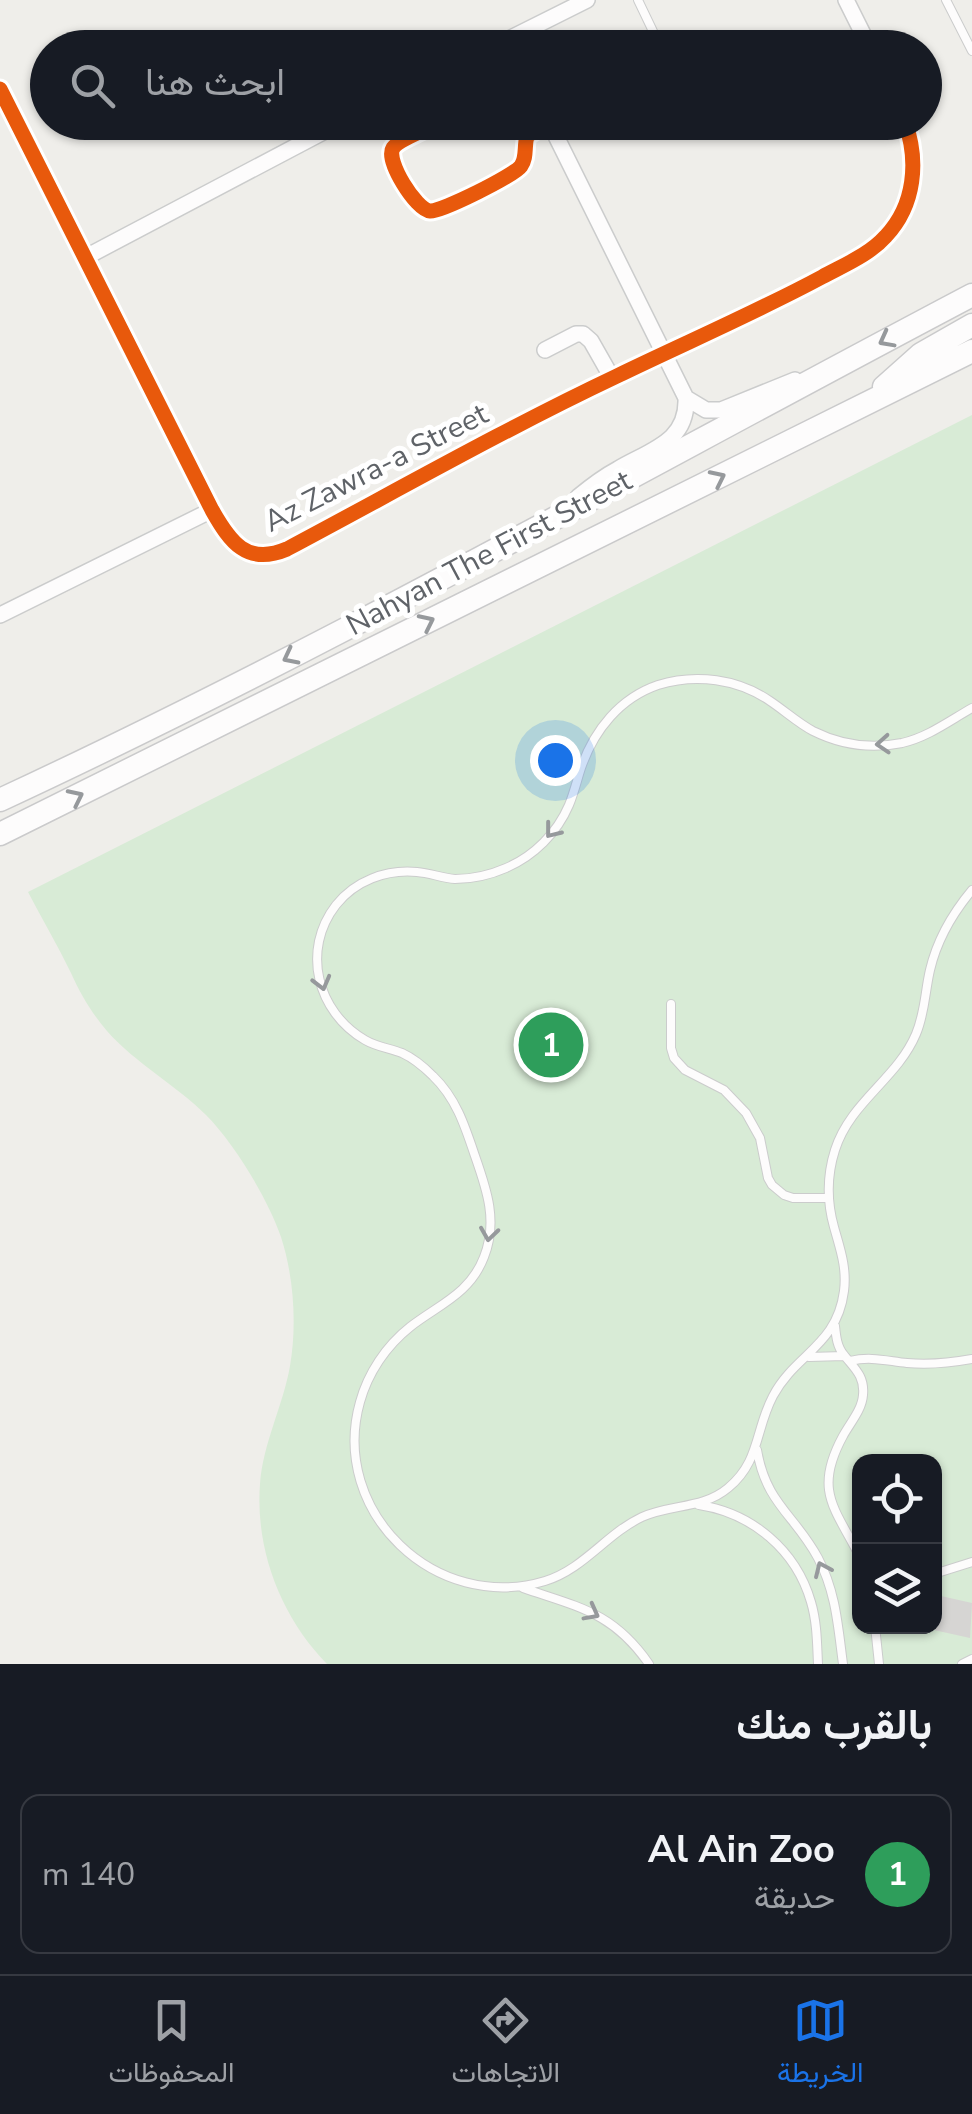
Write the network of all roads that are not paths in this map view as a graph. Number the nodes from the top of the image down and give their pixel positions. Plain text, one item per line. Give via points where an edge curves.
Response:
1 (587, 0) edge
2 (638, 0) edge
3 (846, 0) edge
4 (946, 0) edge
5 (534, 30) edge
6 (652, 30) edge
7 (861, 30) edge
8 (972, 52) edge
9 (0, 90) edge
10 (308, 140) edge
11 (404, 140) edge
12 (526, 140) edge
13 (558, 140) edge
14 (910, 140) edge
15 (86, 257) junction
16 (972, 295) edge
17 (972, 324) edge
18 (545, 350) dead end
19 (972, 352) edge
20 (664, 354) junction
21 (821, 374) junction
22 (612, 378) junction
23 (686, 398) junction
24 (872, 402) junction
25 (212, 510) junction
26 (558, 517) junction
27 (0, 615) edge
28 (972, 708) edge
29 (7, 795) edge
30 (0, 834) edge
31 (972, 890) edge
32 (671, 1004) dead end
33 (829, 1198) junction
34 (835, 1322) junction
35 (806, 1358) junction
36 (847, 1358) junction
37 (972, 1359) edge
38 (756, 1446) junction
39 (695, 1505) junction
40 (853, 1544) edge
41 (972, 1562) edge
42 (942, 1571) edge
43 (518, 1586) junction
44 (876, 1634) edge
45 (972, 1658) edge
46 (649, 1664) edge
47 (818, 1664) edge
48 (843, 1664) edge
49 (879, 1664) edge
50 (962, 1664) edge

1 - 5 street
2 - 6 lane
3 - 7 street
4 - 8 lane
9 - 15 street, Az Zawra-a Street
10 - 15 street
11 - 12 street via 391,152 392,162 416,204 430,211 520,169
13 - 20 street
14 - 20 street, Az Zawra-a Street via 912,184 884,239 789,295
15 - 25 street, Az Zawra-a Street
16 -> 21 main road, Nahyan The First Street
17 - 24 main road via 908,364
18 - 22 street via 584,334
19 - 24 main road, Nahyan The First Street
20 - 22 street, Az Zawra-a Street
20 - 23 street
21 - 23 street via 721,410
21 - 26 main road, Nahyan The First Street
22 - 25 street, Az Zawra-a Street via 275,554 240,548
23 - 26 street via 684,420 672,438 593,485
30 -> 24 main road, Nahyan The First Street
25 - 27 street
26 -> 29 main road, Nahyan The First Street
28 -> 43 lane via 918,738 865,746 822,735 732,683 661,684 634,697 601,727 562,818 531,854 474,878 404,871 378,876 329,915 317,961 325,996 356,1034 410,1058 441,1083 462,1118 490,1206 488,1246 470,1282 399,1336 366,1386 354,1436 362,1487 383,1527 426,1566 465,1582
31 - 33 lane via 940,940 910,1048 840,1136
32 - 33 lane via 674,1058 746,1113 772,1185 784,1196
33 - 34 lane via 845,1274
34 - 35 lane
34 - 36 lane
35 - 36 lane
35 - 38 lane via 771,1399
36 - 37 lane via 932,1364
36 - 40 lane via 862,1378 864,1396 834,1454 828,1486
38 - 39 lane via 730,1486
48 -> 38 lane via 826,1574 767,1486
39 - 43 lane via 640,1518 577,1566
39 - 47 lane via 751,1522 790,1560 812,1603
41 - 42 lane
43 -> 46 lane via 597,1614
44 - 49 lane
45 - 50 lane

